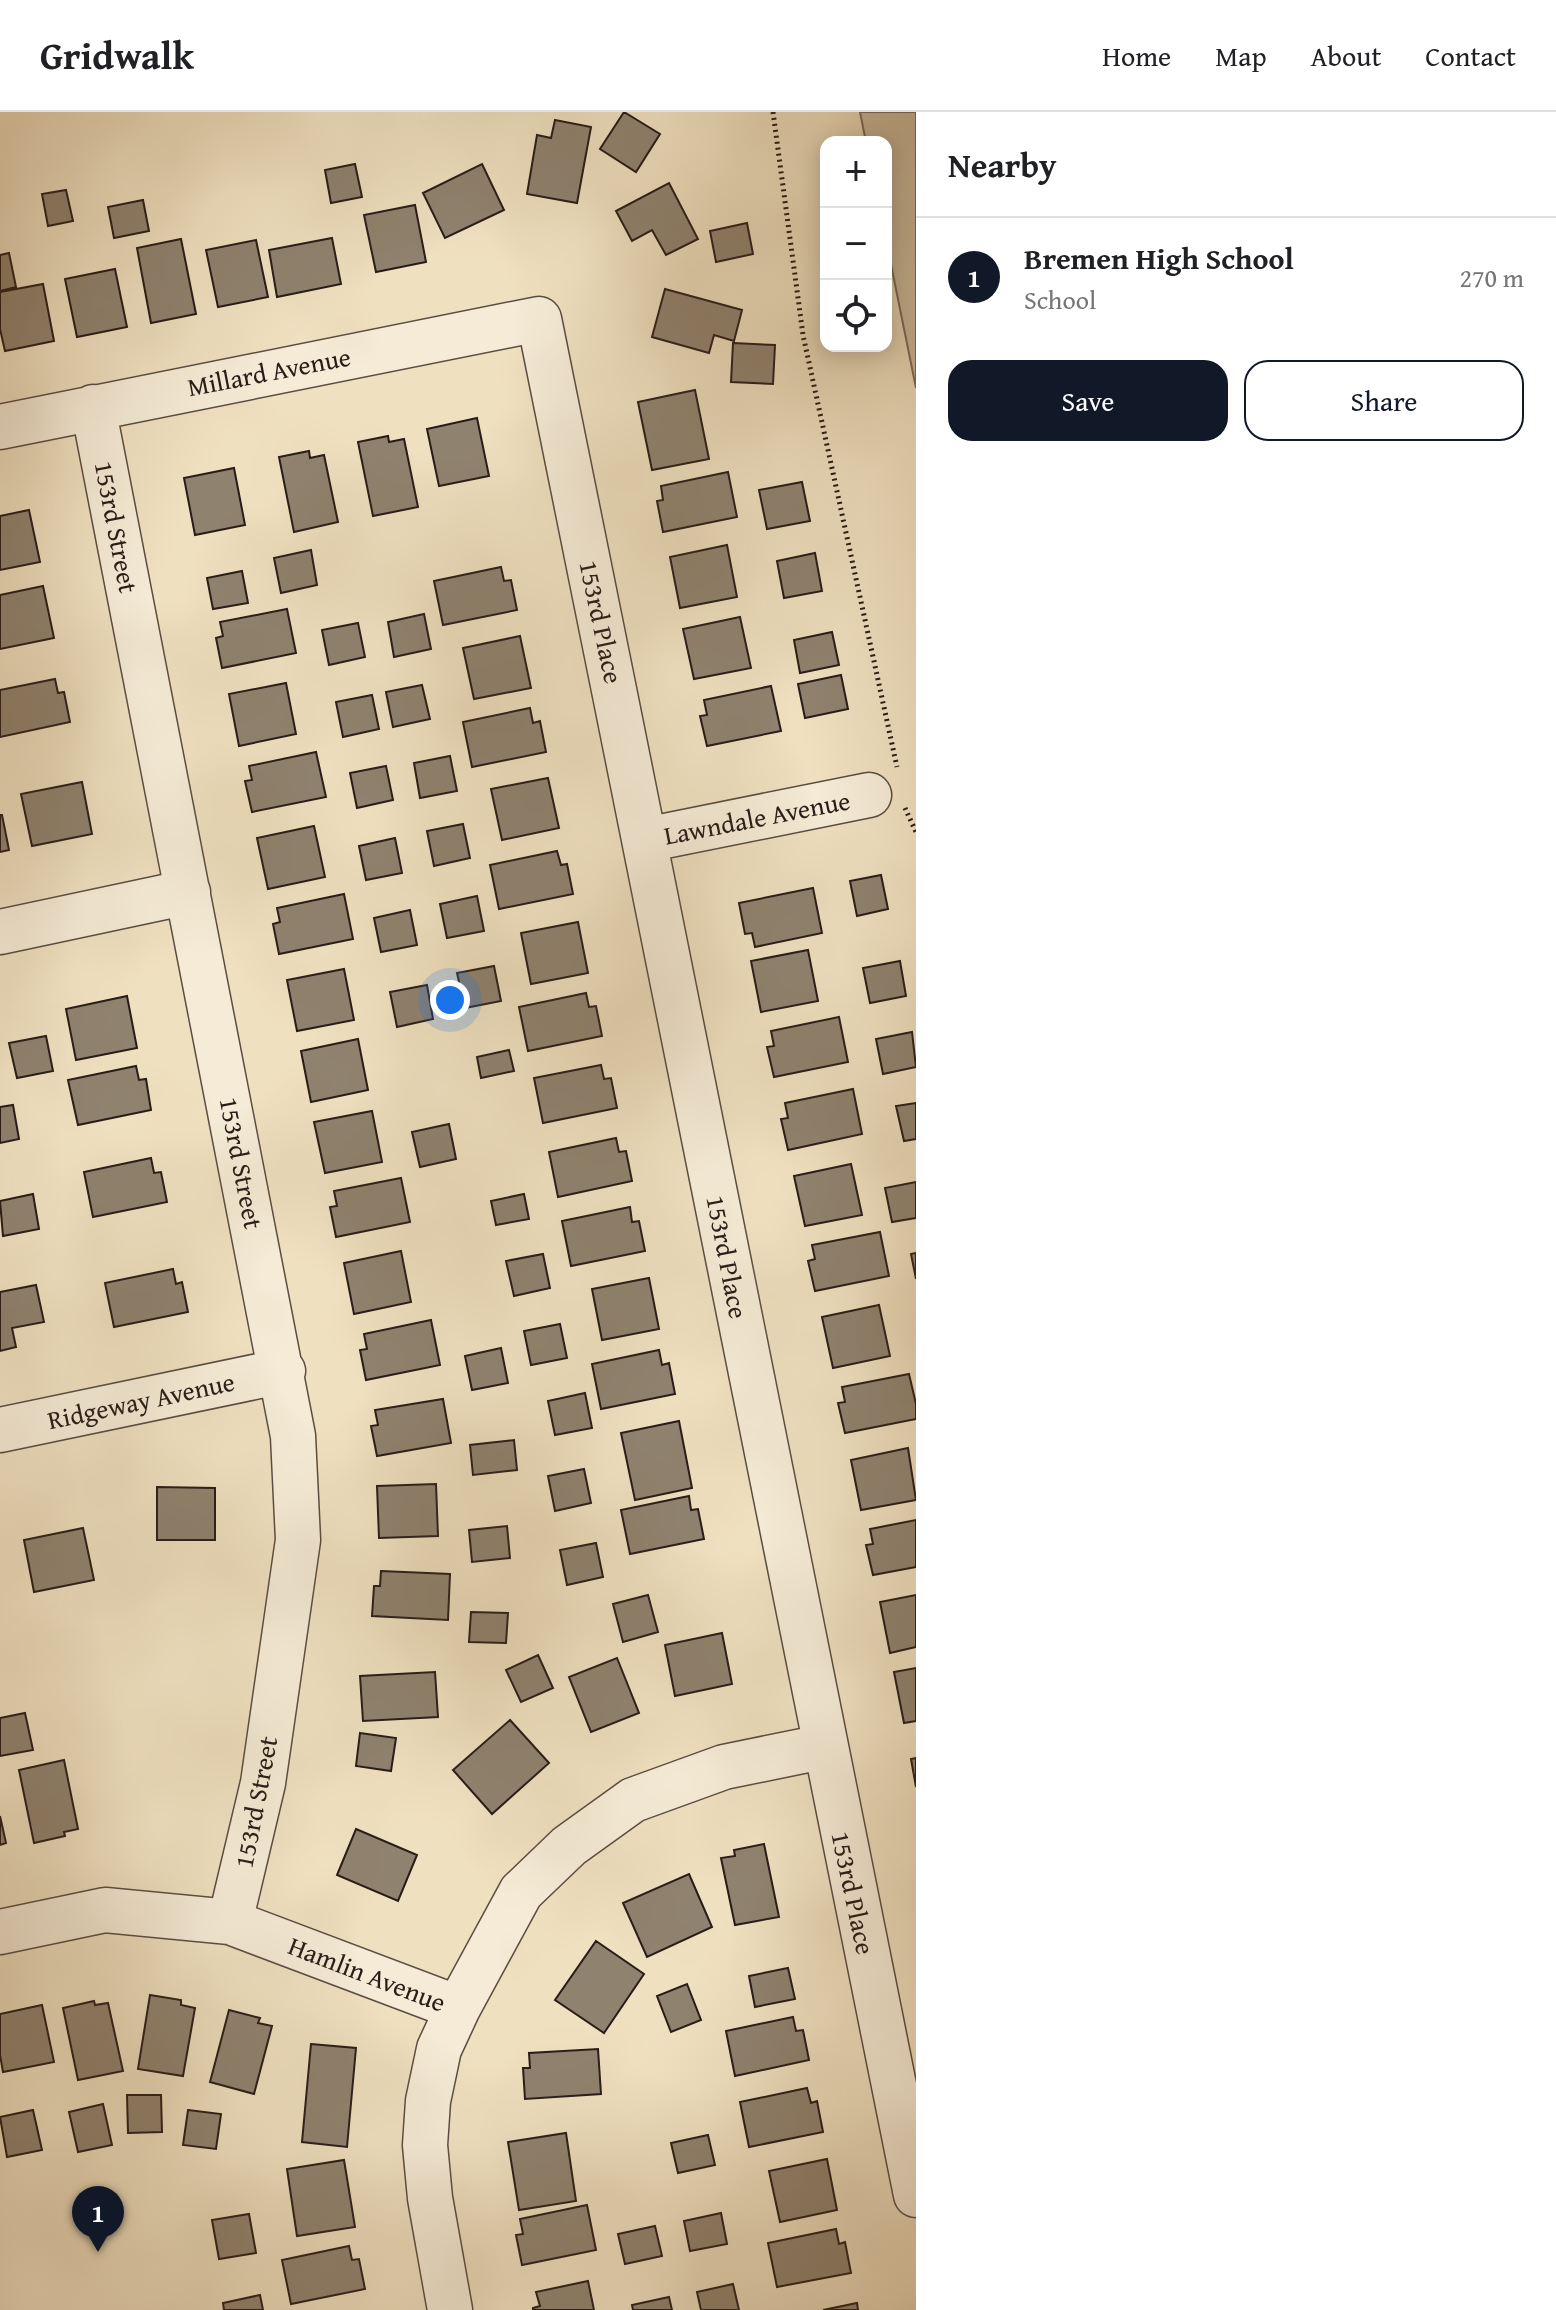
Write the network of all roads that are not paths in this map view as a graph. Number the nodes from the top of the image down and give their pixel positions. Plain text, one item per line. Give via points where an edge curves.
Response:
1 (539, 319) joint
2 (93, 407) junction
3 (0, 427) edge
4 (891, 792) road end
5 (645, 840) junction
6 (188, 892) junction
7 (0, 932) edge
8 (283, 1371) junction
9 (0, 1430) edge
10 (822, 1747) junction
11 (230, 1922) junction
12 (0, 1932) edge
13 (458, 2008) junction
14 (916, 2195) edge
15 (450, 2310) edge

1 - 2 street, Millard Avenue
1 - 5 street, 153rd Place
2 - 3 street, Millard Avenue
2 - 6 street, 153rd Street
4 - 5 street, Lawndale Avenue
5 - 10 street, 153rd Place
6 - 7 street
6 - 8 street, 153rd Street
8 - 9 street, Ridgeway Avenue
8 - 11 street, 153rd Street via 293,1436 298,1540 263,1783
10 - 13 street, Hamlin Avenue via 724,1767 633,1800 569,1846 521,1892
10 - 14 street, 153rd Place
11 - 12 street, Hamlin Avenue via 105,1910
11 - 13 street, Hamlin Avenue
13 - 15 street via 432,2074 425,2145

